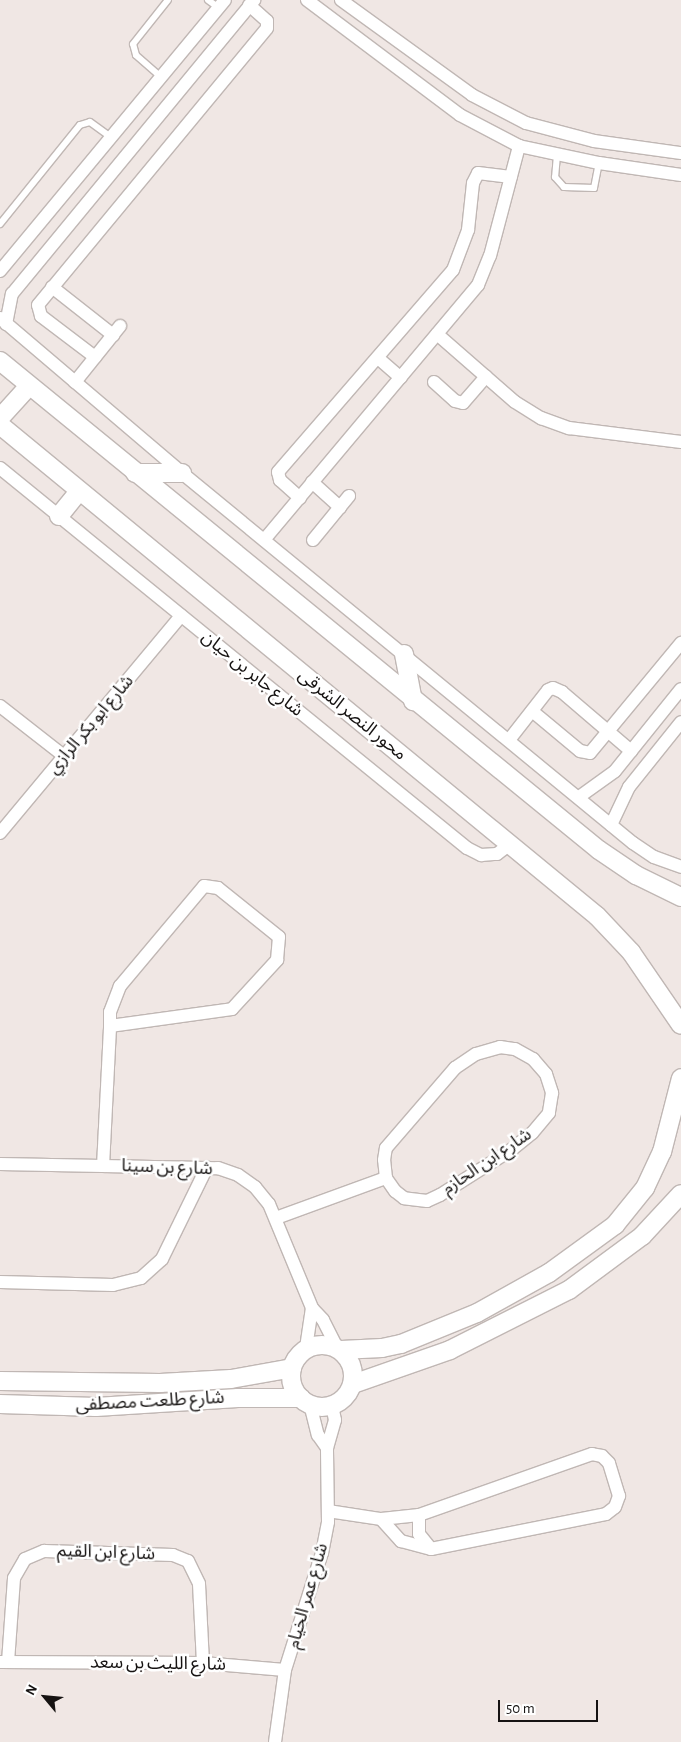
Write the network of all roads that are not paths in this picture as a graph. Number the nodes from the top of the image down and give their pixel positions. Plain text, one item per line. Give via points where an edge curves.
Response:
1 (168, 0) edge
2 (208, 0) edge
3 (306, 0) edge
4 (341, 0) edge
5 (251, 2) edge
6 (222, 4) edge
7 (161, 77) junction
8 (111, 137) junction
9 (519, 146) junction
10 (681, 153) edge
11 (557, 155) junction
12 (599, 163) junction
13 (681, 175) edge
14 (511, 177) junction
15 (0, 224) edge
16 (0, 271) edge
17 (52, 287) junction
18 (3, 321) edge
19 (438, 334) junction
20 (95, 357) junction
21 (378, 358) junction
22 (0, 361) edge
23 (486, 377) junction
24 (401, 378) junction
25 (75, 382) junction
26 (434, 382) dead end
27 (29, 386) junction
28 (0, 418) edge
29 (0, 425) edge
30 (681, 442) edge
31 (0, 468) edge
32 (135, 472) junction
33 (182, 473) junction
34 (312, 482) junction
35 (79, 491) junction
36 (349, 496) dead end
37 (300, 498) junction
38 (340, 507) junction
39 (59, 516) junction
40 (264, 540) junction
41 (313, 540) dead end
42 (181, 616) junction
43 (681, 643) edge
44 (404, 654) junction
45 (681, 689) edge
46 (414, 700) junction
47 (0, 706) edge
48 (532, 711) junction
49 (681, 722) edge
50 (610, 732) junction
51 (509, 740) junction
52 (631, 751) junction
53 (64, 756) junction
54 (579, 797) junction
55 (612, 825) junction
56 (0, 833) edge
57 (510, 844) junction
58 (681, 867) edge
59 (681, 896) edge
60 (681, 1025) edge
61 (110, 1026) junction
62 (681, 1078) edge
63 (0, 1164) edge
64 (103, 1166) junction
65 (207, 1167) junction
66 (386, 1178) junction
67 (681, 1194) edge
68 (276, 1218) junction
69 (0, 1282) edge
70 (312, 1308) junction
71 (306, 1348) junction
72 (339, 1349) junction
73 (292, 1368) junction
74 (0, 1382) edge
75 (353, 1384) junction
76 (305, 1401) junction
77 (0, 1404) edge
78 (332, 1406) junction
79 (327, 1448) junction
80 (328, 1511) junction
81 (419, 1515) junction
82 (381, 1519) junction
83 (430, 1549) junction
84 (4, 1662) edge
85 (204, 1663) junction
86 (285, 1670) junction
87 (275, 1742) edge

1 - 7 lane via 133,44 136,55
2 - 6 lane
3 - 9 street via 460,114
4 - 10 street via 472,94 526,123 594,141
5 - 17 street via 267,21 267,28
5 - 18 street via 12,294
6 - 7 street
7 - 8 street
8 - 15 lane via 90,122 80,125
8 - 16 street
9 - 11 street
9 - 14 street
11 - 12 street
11 - 12 lane via 555,177 564,187 594,188
12 - 13 street
14 - 19 street via 485,271 474,290
14 - 21 street via 483,172 474,177 468,230 453,270
17 - 20 street via 38,305 41,316
17 - 20 street via 117,330
18 - 25 street
19 - 23 street
19 - 24 street
20 - 25 street
21 - 24 street
21 - 37 street via 278,472 280,480
22 - 27 street
23 - 26 street via 463,403 455,401
23 - 30 street via 523,407 569,428
24 - 34 street
25 - 33 street
27 - 28 street
27 - 32 street
29 - 35 street, محور النصر الشرقى
31 - 39 street, شارع جابر بن حيان
32 - 33 street
32 - 46 street
33 - 40 street
34 - 37 street
34 - 38 street
35 - 39 street
35 - 57 street, محور النصر الشرقى
36 - 38 street
37 - 40 street
38 - 41 street
39 - 42 street, شارع جابر بن حيان
40 - 44 street
42 - 53 street, شارع ابو بكر الرازي
42 - 57 street, شارع جابر بن حيان via 467,848 481,855 497,854
43 - 50 street
44 - 46 street
44 - 51 street
45 - 52 street
46 - 59 street via 599,850 636,875
47 - 53 street
48 - 50 street via 585,754 594,751
48 - 50 street via 548,690 558,689
48 - 51 street
49 - 55 street via 629,787
50 - 52 street
51 - 54 street
52 - 54 street via 609,776
53 - 56 street, شارع ابو بكر الرازي
54 - 55 street
55 - 58 street via 643,851
57 - 60 street, محور النصر الشرقى via 604,923 631,952
61 - 61 street via 110,1012 120,986 204,886 218,888 279,937 277,960 232,1009
61 - 64 street
62 - 72 street via 662,1152 645,1188 615,1225 549,1273 477,1313 401,1344 375,1349
63 - 64 street, شارع بن سينا
64 - 65 street, شارع بن سينا
65 - 68 street, شارع بن سينا via 238,1175 255,1187
65 - 69 street via 162,1260 141,1278 113,1285
66 - 66 street, شارع ابن الحازم via 404,1198 427,1201 511,1150 532,1134 549,1113 552,1093 546,1074 533,1058 515,1049 500,1047 476,1054 462,1063 390,1144 384,1160
66 - 68 street
67 - 75 street via 642,1236 569,1290 450,1350
68 - 70 street, شارع بن سينا
70 - 71 street
70 - 72 street, شارع بن سينا via 323,1320
71 - 72 street via 322,1344
71 - 73 street
72 - 75 street via 350,1360
73 - 74 street, شارع طلعت مصطفى via 238,1379 160,1383
73 - 76 street via 292,1384
75 - 78 street via 349,1393
76 - 77 street, شارع طلعت مصطفى via 238,1398 96,1407
76 - 78 street
76 - 79 street, شارع عمر الخيام
78 - 79 street, شارع عمر الخيام via 336,1420
79 - 80 street, شارع عمر الخيام
80 - 82 street
80 - 86 street, شارع عمر الخيام via 322,1553
81 - 82 street
81 - 83 street via 419,1534
81 - 83 street via 592,1454 602,1456 609,1463 620,1496 615,1507 606,1514
82 - 83 street via 401,1541
84 - 85 street, شارع الليث بن سعد
84 - 85 street, شارع ابن القيم via 14,1578 25,1559 44,1551 173,1555 188,1561 199,1584
85 - 86 street, شارع الليث بن سعد
86 - 87 street, شارع عمر الخيام

